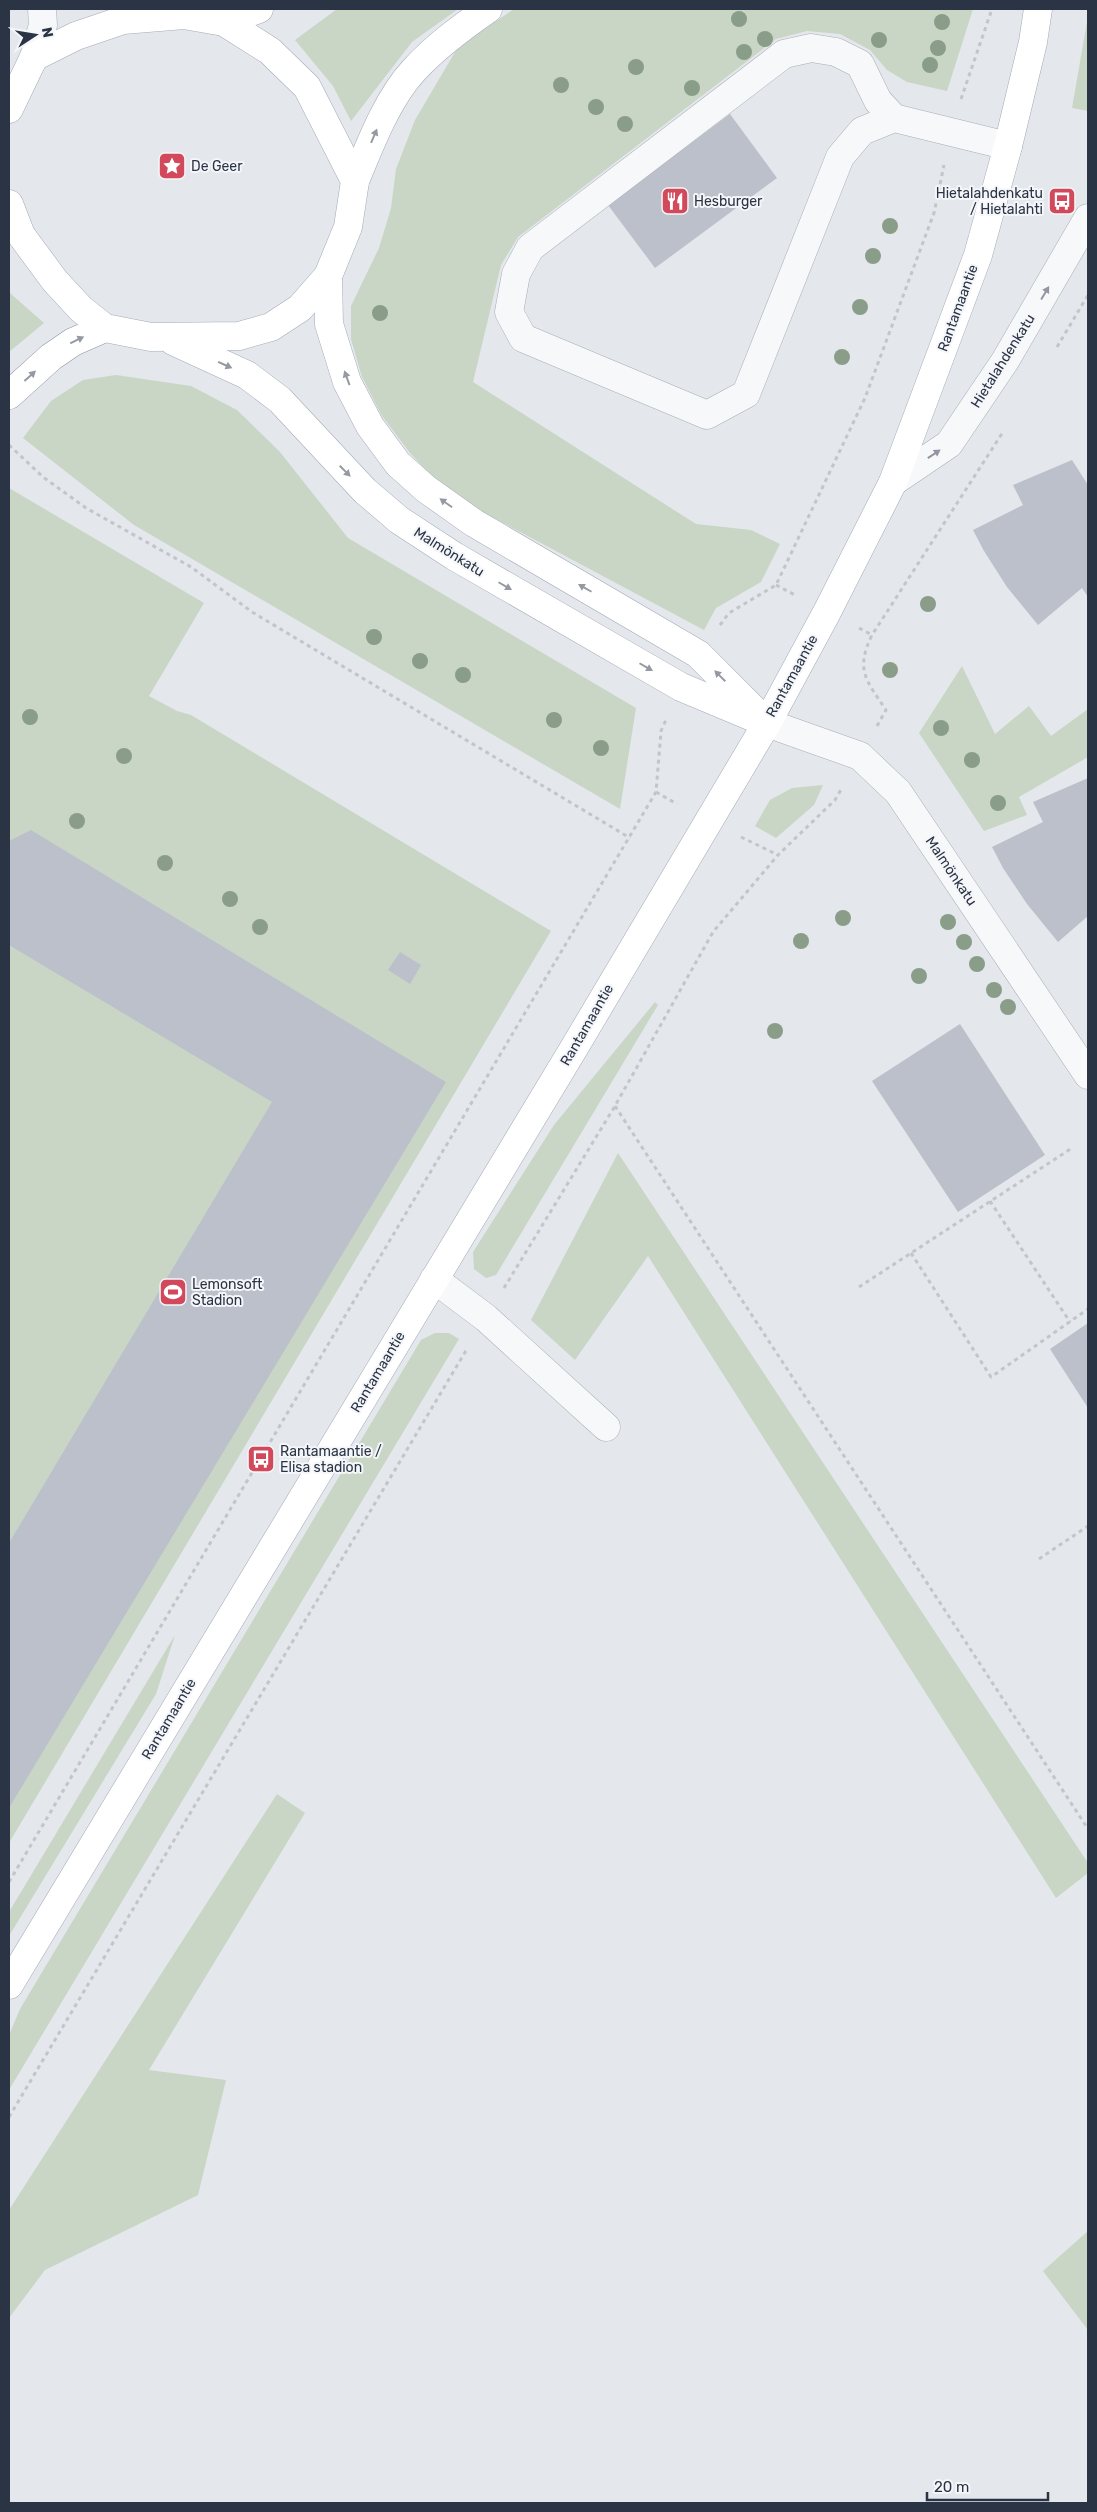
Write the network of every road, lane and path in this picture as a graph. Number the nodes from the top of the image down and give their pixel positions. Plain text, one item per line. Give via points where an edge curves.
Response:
1 (42, 9) edge
2 (259, 9) edge
3 (488, 9) edge
4 (992, 9) edge
5 (1038, 9) edge
6 (180, 12) edge
7 (224, 22) junction
8 (34, 57) junction
9 (9, 109) edge
10 (894, 118) junction
11 (950, 132) junction
12 (1008, 146) junction
13 (354, 181) junction
14 (9, 204) edge
15 (1088, 218) edge
16 (328, 276) junction
17 (1088, 295) edge
18 (105, 328) junction
19 (164, 337) junction
20 (1052, 354) dead end
21 (9, 395) edge
22 (1005, 428) dead end
23 (9, 445) edge
24 (893, 482) junction
25 (698, 654) junction
26 (681, 687) junction
27 (767, 723) junction
28 (860, 756) junction
29 (630, 838) junction
30 (1088, 1075) edge
31 (616, 1106) junction
32 (1072, 1148) dead end
33 (990, 1201) junction
34 (911, 1253) junction
35 (434, 1279) junction
36 (859, 1287) dead end
37 (1088, 1309) edge
38 (486, 1318) junction
39 (1070, 1322) junction
40 (606, 1426) dead end
41 (1088, 1526) edge
42 (1039, 1560) dead end
43 (1088, 1829) edge
44 (9, 1882) edge
45 (9, 1985) edge
46 (9, 2117) edge

1 - 8 street via 43,25
2 - 7 main road
13 -> 3 main road via 381,120 413,71 450,36
4 - 11 path
5 - 12 main road, Rantamaantie
6 - 7 main road
6 - 8 main road via 123,20 76,36
7 - 13 main road via 270,51 307,87
8 - 9 main road
10 - 10 street via 862,131 840,157 746,394 707,414 523,338 509,312 516,274 530,248 784,54 811,48 836,52 860,64 878,101
10 - 11 street
11 - 12 street
11 - 25 path via 934,213 865,398 776,585 729,612
12 - 24 main road, Rantamaantie via 978,255
13 - 16 main road via 348,227
14 - 18 main road via 21,235 55,281 81,309
24 -> 15 street, Hietalahdenkatu via 949,444 1005,361
16 - 19 main road via 300,308 271,327 239,336
25 -> 16 main road, Malmönkatu via 474,523 426,489 398,464 370,426 347,382 329,324
17 - 20 path
18 - 19 main road
21 -> 18 main road via 51,357 73,342
19 -> 26 main road, Malmönkatu via 247,375 280,400 337,463 399,520 454,556
22 - 28 path via 863,653 866,680 886,710
23 - 29 path via 43,477 86,508 191,567 252,612
24 - 27 main road, Rantamaantie
27 -> 25 main road, Malmönkatu
26 - 27 main road, Malmönkatu
26 - 29 path via 661,731 656,792
27 - 28 street, Malmönkatu
27 - 35 main road, Rantamaantie
28 - 30 street, Malmönkatu via 898,792
28 - 31 path via 835,800 778,855 713,932
29 - 44 path
31 - 38 path
31 - 43 path
32 - 33 path
33 - 34 path
33 - 39 path
34 - 36 path
34 - 39 path via 991,1377
35 - 38 street
35 - 45 main road, Rantamaantie
37 - 39 path
38 - 40 street
38 - 46 path
41 - 42 path

